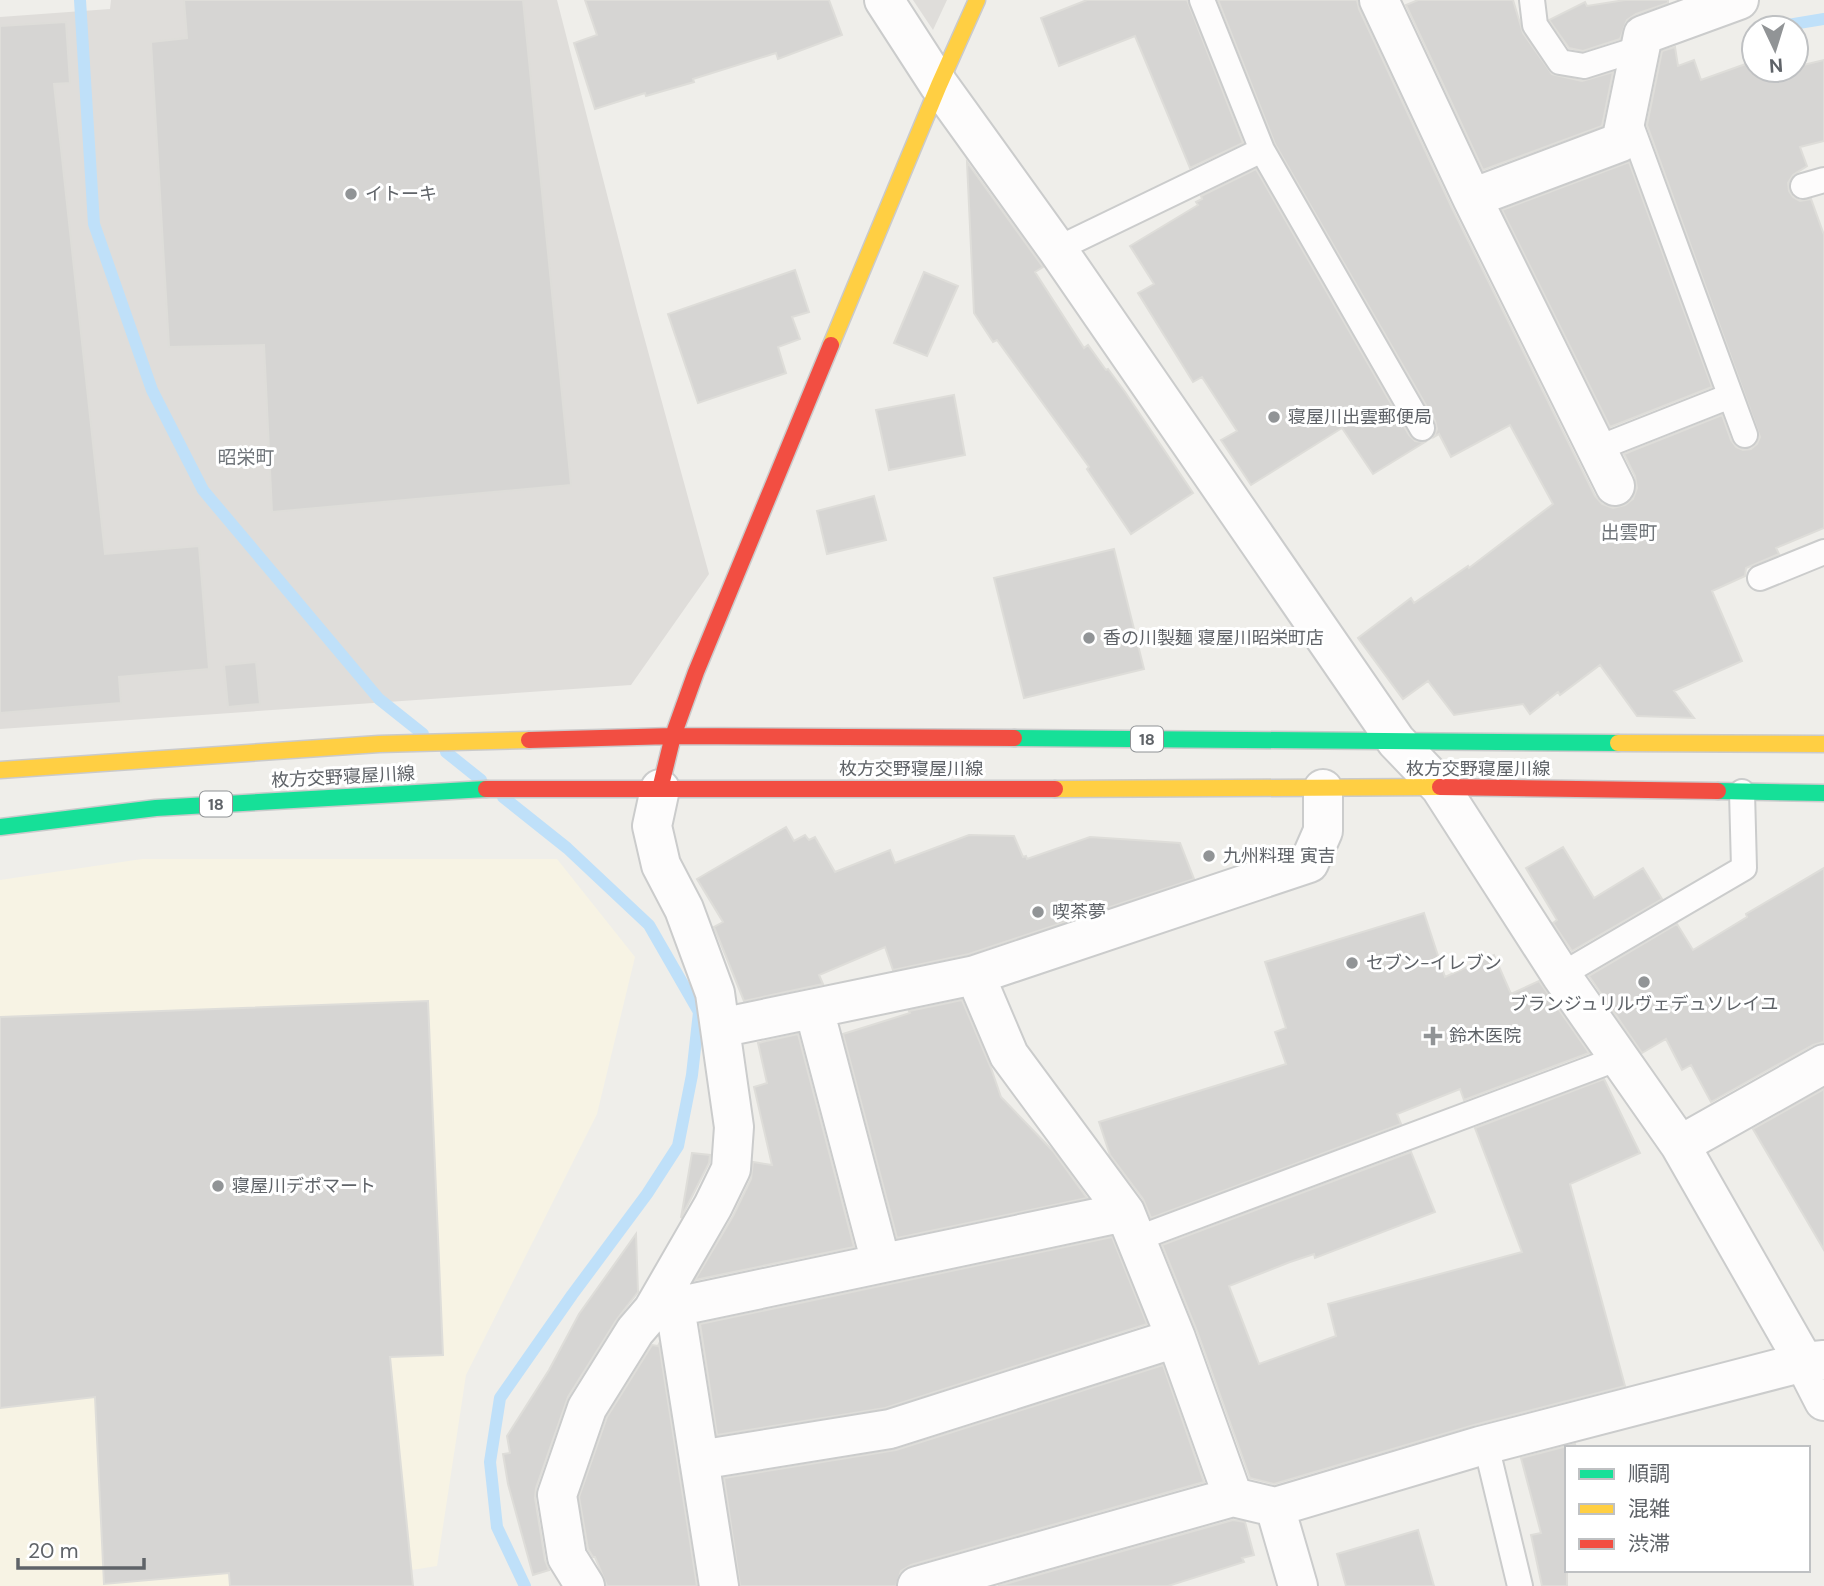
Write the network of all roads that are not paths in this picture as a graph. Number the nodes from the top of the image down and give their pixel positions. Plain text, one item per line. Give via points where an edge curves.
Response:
1 (884, 0) edge
2 (977, 0) edge
3 (1202, 0) edge
4 (1379, 0) edge
5 (1532, 0) edge
6 (1739, 0) edge
7 (1683, 10) edge
8 (1641, 48) junction
9 (939, 85) junction
10 (1627, 114) junction
11 (1262, 150) junction
12 (1472, 198) junction
13 (1058, 249) junction
14 (1730, 396) junction
15 (1422, 428) dead end
16 (1745, 435) dead end
17 (1596, 449) junction
18 (1615, 486) dead end
19 (1824, 552) edge
20 (1760, 578) dead end
21 (673, 736) junction
22 (1396, 741) junction
23 (1824, 744) edge
24 (0, 770) edge
25 (1440, 787) junction
26 (660, 789) junction
27 (1324, 789) junction
28 (1742, 792) junction
29 (1824, 793) edge
30 (0, 827) edge
31 (975, 975) junction
32 (1561, 975) junction
33 (814, 1009) junction
34 (720, 1028) junction
35 (1619, 1058) junction
36 (1824, 1064) edge
37 (1680, 1144) junction
38 (1131, 1225) junction
39 (881, 1263) junction
40 (664, 1308) junction
41 (1176, 1338) junction
42 (1814, 1361) edge
43 (1824, 1401) edge
44 (1486, 1445) junction
45 (699, 1460) junction
46 (1233, 1497) junction
47 (1275, 1507) junction
48 (585, 1586) edge
49 (719, 1586) edge
50 (917, 1586) edge
51 (1298, 1586) edge
52 (1520, 1586) edge

1 - 9 street
2 - 9 main road
3 - 11 lane
4 - 12 street
5 - 8 lane via 1535,26 1560,62 1584,66
6 - 7 street
7 - 8 street via 1643,36
8 - 10 street
9 - 13 street
9 - 21 main road
10 - 12 street via 1620,142
10 - 14 lane
11 - 13 lane
11 - 15 lane
12 - 17 street
13 - 22 street
14 - 16 lane
14 - 17 lane
17 - 18 street
19 - 20 lane
21 - 22 main road, 枚方交野寝屋川線 / 18
21 - 24 main road, 枚方交野寝屋川線 / 18 via 379,744
21 - 26 main road
22 - 23 main road, 枚方交野寝屋川線 / 18
22 - 25 street
25 - 27 main road, 枚方交野寝屋川線 / 18
25 - 28 main road, 枚方交野寝屋川線 / 18
25 - 32 street
26 - 27 main road, 枚方交野寝屋川線 / 18
26 - 30 main road, 枚方交野寝屋川線 / 18 via 432,791 156,808
26 - 34 street via 652,826 661,865 684,909 710,981
27 - 31 street via 1323,831 1309,863
28 - 29 main road, 枚方交野寝屋川線 / 18
28 - 32 lane via 1744,868
31 - 33 street
31 - 38 street via 1009,1055
32 - 35 street
33 - 34 street
33 - 39 street
34 - 40 street via 734,1127 732,1170
35 - 37 street
35 - 38 lane
36 - 37 street
37 - 42 street
38 - 39 street
38 - 41 street
39 - 40 street
40 - 45 street
40 - 48 street via 635,1331 587,1408 557,1495 568,1557
41 - 45 street via 890,1429
41 - 46 street
42 - 43 street
42 - 44 street
44 - 47 street
44 - 52 lane
45 - 49 street
46 - 47 street
46 - 50 street
47 - 51 street

